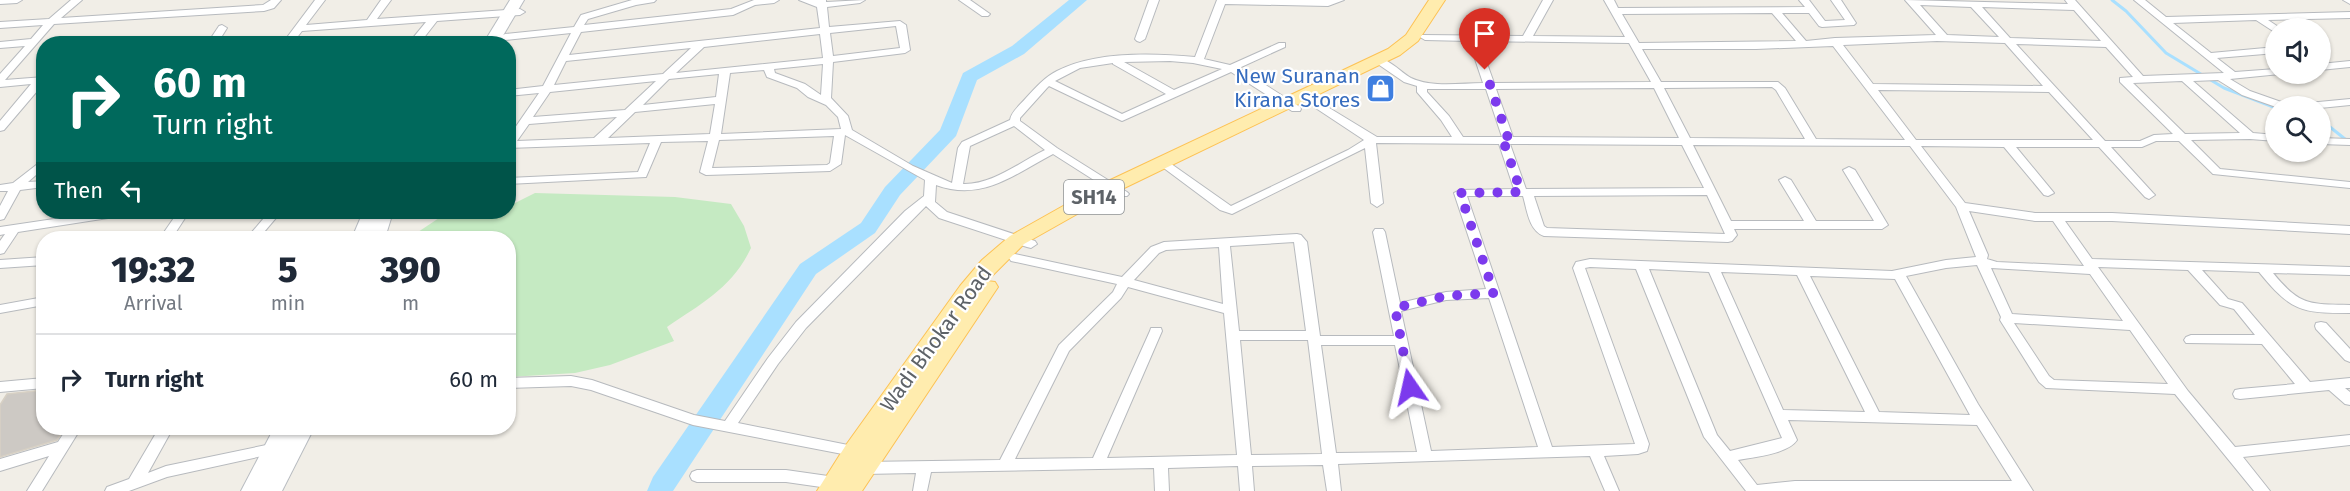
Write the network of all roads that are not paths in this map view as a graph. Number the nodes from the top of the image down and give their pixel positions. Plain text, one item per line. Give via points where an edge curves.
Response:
1 (17, 0) edge
2 (77, 0) edge
3 (276, 0) edge
4 (320, 0) edge
5 (386, 0) edge
6 (651, 0) edge
7 (774, 0) edge
8 (804, 0) edge
9 (860, 0) edge
10 (964, 0) edge
11 (1154, 0) edge
12 (1222, 0) edge
13 (1339, 0) edge
14 (1437, 0) edge
15 (1450, 0) edge
16 (1548, 0) edge
17 (1609, 0) edge
18 (1804, 0) edge
19 (1836, 0) edge
20 (2139, 0) edge
21 (0, 1) edge
22 (635, 1) edge
23 (1911, 1) edge
24 (821, 3) edge
25 (2072, 3) edge
26 (1974, 4) junction
27 (518, 6) edge
28 (1774, 10) junction
29 (1811, 10) junction
30 (1614, 11) junction
31 (985, 14) dead end
32 (2350, 15) edge
33 (434, 18) junction
34 (2259, 18) junction
35 (2166, 20) junction
36 (52, 21) junction
37 (2265, 22) edge
38 (370, 23) junction
39 (634, 23) junction
40 (0, 25) edge
41 (222, 28) dead end
42 (299, 28) junction
43 (577, 31) junction
44 (824, 33) junction
45 (39, 36) edge
46 (217, 36) edge
47 (293, 36) edge
48 (419, 36) edge
49 (496, 36) edge
50 (505, 36) edge
51 (1425, 37) junction
52 (516, 38) edge
53 (1473, 38) junction
54 (1944, 38) junction
55 (1140, 39) dead end
56 (1526, 39) junction
57 (36, 40) edge
58 (1835, 41) junction
59 (34, 42) junction
60 (2008, 42) junction
61 (702, 43) junction
62 (1634, 43) junction
63 (1803, 44) junction
64 (2109, 44) junction
65 (0, 45) edge
66 (1282, 45) dead end
67 (2265, 51) edge
68 (2209, 56) junction
69 (561, 59) junction
70 (828, 60) junction
71 (1199, 60) junction
72 (1116, 61) junction
73 (1381, 63) junction
74 (2350, 64) edge
75 (2331, 65) edge
76 (768, 66) junction
77 (1231, 69) junction
78 (725, 70) junction
79 (2265, 73) edge
80 (666, 76) junction
81 (2233, 76) junction
82 (2218, 77) junction
83 (2190, 78) junction
84 (36, 80) edge
85 (2141, 80) junction
86 (0, 82) edge
87 (1050, 82) junction
88 (1658, 85) junction
89 (1422, 86) junction
90 (36, 87) edge
91 (1491, 87) junction
92 (1870, 87) junction
93 (2051, 89) junction
94 (546, 90) junction
95 (516, 92) edge
96 (1175, 95) junction
97 (721, 100) junction
98 (2265, 100) edge
99 (828, 102) junction
100 (1299, 102) junction
101 (2350, 102) edge
102 (2331, 104) edge
103 (629, 111) junction
104 (525, 121) junction
105 (1015, 122) junction
106 (0, 128) edge
107 (843, 133) junction
108 (516, 134) edge
109 (715, 136) junction
110 (2250, 136) junction
111 (2181, 137) junction
112 (2265, 137) edge
113 (657, 139) junction
114 (1371, 140) junction
115 (1459, 140) junction
116 (1506, 140) junction
117 (598, 141) junction
118 (1812, 141) junction
119 (2331, 141) edge
120 (1686, 142) junction
121 (1913, 142) junction
122 (2346, 142) edge
123 (2007, 143) junction
124 (2101, 143) junction
125 (516, 145) edge
126 (1053, 150) junction
127 (1167, 166) junction
128 (36, 169) edge
129 (1849, 170) dead end
130 (929, 179) junction
131 (1785, 180) dead end
132 (516, 181) edge
133 (36, 185) edge
134 (2350, 185) edge
135 (957, 186) junction
136 (16, 187) junction
137 (0, 188) edge
138 (1117, 191) junction
139 (1712, 191) junction
140 (1524, 192) junction
141 (2048, 193) dead end
142 (2149, 195) dead end
143 (928, 198) junction
144 (1377, 203) dead end
145 (1961, 206) junction
146 (0, 216) edge
147 (2056, 217) junction
148 (75, 219) edge
149 (269, 219) edge
150 (1726, 225) junction
151 (1812, 225) junction
152 (15, 228) junction
153 (0, 231) edge
154 (259, 231) edge
155 (1379, 232) dead end
156 (2348, 232) edge
157 (1224, 241) junction
158 (1021, 247) junction
159 (0, 250) edge
160 (1981, 261) junction
161 (36, 262) edge
162 (0, 264) edge
163 (1641, 265) junction
164 (2092, 266) junction
165 (2191, 266) junction
166 (1713, 268) junction
167 (2262, 268) junction
168 (1801, 271) junction
169 (2350, 271) edge
170 (1899, 275) junction
171 (1125, 282) junction
172 (1494, 293) junction
173 (36, 302) edge
174 (1395, 308) junction
175 (0, 309) edge
176 (2350, 309) edge
177 (1230, 310) junction
178 (2008, 318) junction
179 (2134, 326) junction
180 (2321, 326) dead end
181 (1156, 331) dead end
182 (1233, 335) junction
183 (1313, 339) junction
184 (2266, 339) junction
185 (1401, 340) junction
186 (2191, 340) dead end
187 (2350, 357) edge
188 (516, 383) edge
189 (2350, 383) edge
190 (36, 384) edge
191 (2332, 385) junction
192 (0, 387) edge
193 (2306, 387) junction
194 (2179, 389) junction
195 (2240, 394) dead end
196 (2350, 400) edge
197 (1780, 415) junction
198 (1874, 417) junction
199 (1980, 420) junction
200 (722, 425) junction
201 (70, 435) edge
202 (162, 435) edge
203 (290, 437) edge
204 (2350, 440) edge
205 (63, 446) junction
206 (854, 451) junction
207 (1595, 452) junction
208 (1547, 453) junction
209 (2231, 453) junction
210 (1425, 457) junction
211 (1727, 457) junction
212 (1328, 459) junction
213 (1244, 461) junction
214 (869, 462) junction
215 (1161, 463) junction
216 (1097, 464) junction
217 (0, 465) edge
218 (1005, 465) junction
219 (924, 468) junction
220 (697, 476) dead end
221 (134, 483) junction
222 (838, 488) edge
223 (1847, 489) edge
224 (2025, 489) edge
225 (34, 491) edge
226 (112, 491) edge
227 (252, 491) edge
228 (271, 491) edge
229 (920, 491) edge
230 (1162, 491) edge
231 (1247, 491) edge
232 (1334, 491) edge
233 (1612, 491) edge
234 (1754, 491) edge
235 (2263, 491) edge

1 - 21 street
2 - 36 street
3 - 36 street via 264,8
4 - 42 street
5 - 38 street
6 - 22 street
7 - 39 street via 753,3 734,12
8 - 24 street
9 - 24 street
10 - 31 street
11 - 55 street
12 - 13 street
12 - 71 street
14 - 73 main road, Wadi Bhokar Road / SH14 via 1403,46
15 - 51 main road, Wadi Bhokar Road / SH14
16 - 56 street
17 - 30 street
18 - 29 street
19 - 29 street via 1851,23 1822,24
20 - 35 street
22 - 39 street
22 - 43 street via 584,17
23 - 26 street
23 - 54 street
24 - 44 street
25 - 26 street
25 - 64 street
26 - 60 street
27 - 33 street
27 - 49 street
27 - 50 street
28 - 29 street
28 - 30 street
28 - 63 street
30 - 62 street
32 - 34 street
33 - 38 street
33 - 48 street
34 - 35 street
34 - 37 street
35 - 68 street
36 - 40 street
36 - 45 street
38 - 42 street
39 - 43 street
41 - 46 street
42 - 47 street
43 - 52 street
43 - 69 street
44 - 61 street
44 - 70 street
44 - 70 street via 900,24 905,50
51 - 53 street
51 - 73 main road, Wadi Bhokar Road / SH14 via 1409,52
53 - 56 street
53 - 91 street
54 - 58 street
54 - 60 street
56 - 62 street
57 - 59 street
58 - 63 street
58 - 92 street
59 - 65 street
59 - 86 street
60 - 64 street
60 - 93 street
61 - 69 street
61 - 80 street
62 - 63 street
62 - 88 street
64 - 85 street
66 - 77 street
67 - 68 street
68 - 81 street
69 - 94 street
70 - 76 street
70 - 99 street
71 - 72 street
71 - 77 street
72 - 87 street via 1061,72
72 - 96 street
73 - 89 street
73 - 100 main road, Wadi Bhokar Road / SH14
74 - 75 street
76 - 78 street
76 - 99 street via 771,75
77 - 96 street
77 - 100 street
78 - 80 street
78 - 97 street
79 - 81 street
80 - 94 street
80 - 103 street
81 - 82 street
82 - 83 street
82 - 98 street
83 - 85 street
83 - 110 street
84 - 86 street
85 - 111 street via 2124,80
87 - 96 street via 1122,118
87 - 105 street via 1015,117
88 - 91 street
88 - 118 street via 1774,84
88 - 120 street
89 - 91 street
89 - 115 street via 1422,92
90 - 106 street
91 - 116 street
92 - 93 street
92 - 121 street
93 - 124 street
94 - 95 street
94 - 104 street
97 - 103 street
97 - 109 street
99 - 107 street via 843,116
100 - 114 street
100 - 127 main road, Wadi Bhokar Road / SH14
101 - 102 street
103 - 104 street
103 - 117 street
104 - 108 street
105 - 126 street
105 - 135 street via 966,144
107 - 109 street
107 - 109 street via 835,164 830,168 709,173 706,170
107 - 130 street via 869,142
109 - 113 street
110 - 111 street
110 - 112 street
111 - 124 street via 2154,138 2142,144
111 - 134 street via 2217,172
113 - 117 street
113 - 132 street via 642,175
114 - 115 street
114 - 127 street via 1232,210
114 - 144 street
115 - 116 street
116 - 120 street
116 - 140 street
117 - 125 street
118 - 120 street
118 - 121 street
119 - 122 street
120 - 139 street
121 - 123 street
121 - 145 street
123 - 124 street
123 - 141 street
124 - 142 street
126 - 135 street via 975,188
126 - 138 street
127 - 138 main road, Wadi Bhokar Road / SH14
128 - 136 street
129 - 151 street via 1882,225
130 - 135 street
130 - 143 street
131 - 151 street
133 - 136 street
136 - 137 street
136 - 146 street
138 - 158 main road, Wadi Bhokar Road / SH14
139 - 140 street
139 - 150 street
140 - 150 street via 1544,232 1728,238 1731,235
140 - 172 street via 1460,193
143 - 158 street via 943,215
143 - 200 street via 801,325
145 - 147 street
145 - 160 street
147 - 156 street
147 - 164 street
148 - 152 street
149 - 154 street
150 - 151 street
152 - 153 street
152 - 159 street
155 - 174 street
157 - 171 street via 1159,247
157 - 177 street
157 - 183 street via 1300,239
158 - 171 street
158 - 206 main road, Wadi Bhokar Road / SH14 via 989,264
158 - 214 main road, Wadi Bhokar Road / SH14 via 979,297
160 - 164 street via 1996,266
160 - 170 street
160 - 178 street
161 - 162 street
163 - 166 street
163 - 207 street via 1590,263 1579,268 1642,444 1638,449
163 - 211 street via 1711,437
164 - 165 street
164 - 179 street
165 - 167 street
165 - 184 street via 2224,302 2238,306
166 - 168 street
166 - 197 street
167 - 169 street
167 - 176 street via 2294,304 2316,309
168 - 170 street
168 - 198 street
170 - 199 street
171 - 177 street
171 - 218 street via 1113,300 1064,348
172 - 174 street via 1446,296
172 - 208 street
173 - 175 street
174 - 185 street
177 - 182 street
178 - 179 street
178 - 194 street via 2051,385
179 - 194 street
180 - 187 street
181 - 216 street
182 - 183 street
182 - 213 street
183 - 185 street
183 - 212 street
184 - 186 street
184 - 193 street
185 - 210 street
188 - 200 street via 592,384 693,420
189 - 191 street
190 - 192 street
191 - 193 street
191 - 196 street
193 - 195 street
194 - 209 street
197 - 198 street
197 - 211 street via 1790,436 1788,444
198 - 199 street
199 - 224 street
200 - 206 street
201 - 205 street
202 - 221 street
203 - 221 street
203 - 227 street
203 - 228 street
204 - 209 street
205 - 217 street
205 - 225 street
206 - 214 street
206 - 222 main road, Wadi Bhokar Road / SH14
207 - 208 street
207 - 233 street
208 - 210 street
209 - 235 street
210 - 212 street
211 - 234 street
212 - 213 street
212 - 232 street
213 - 215 street
213 - 231 street
214 - 219 street
214 - 222 main road, Wadi Bhokar Road / SH14
215 - 216 street
215 - 230 street
216 - 218 street
218 - 219 street
219 - 229 street
220 - 222 street via 786,476
221 - 226 street
223 - 224 street
223 - 234 street via 1796,486

